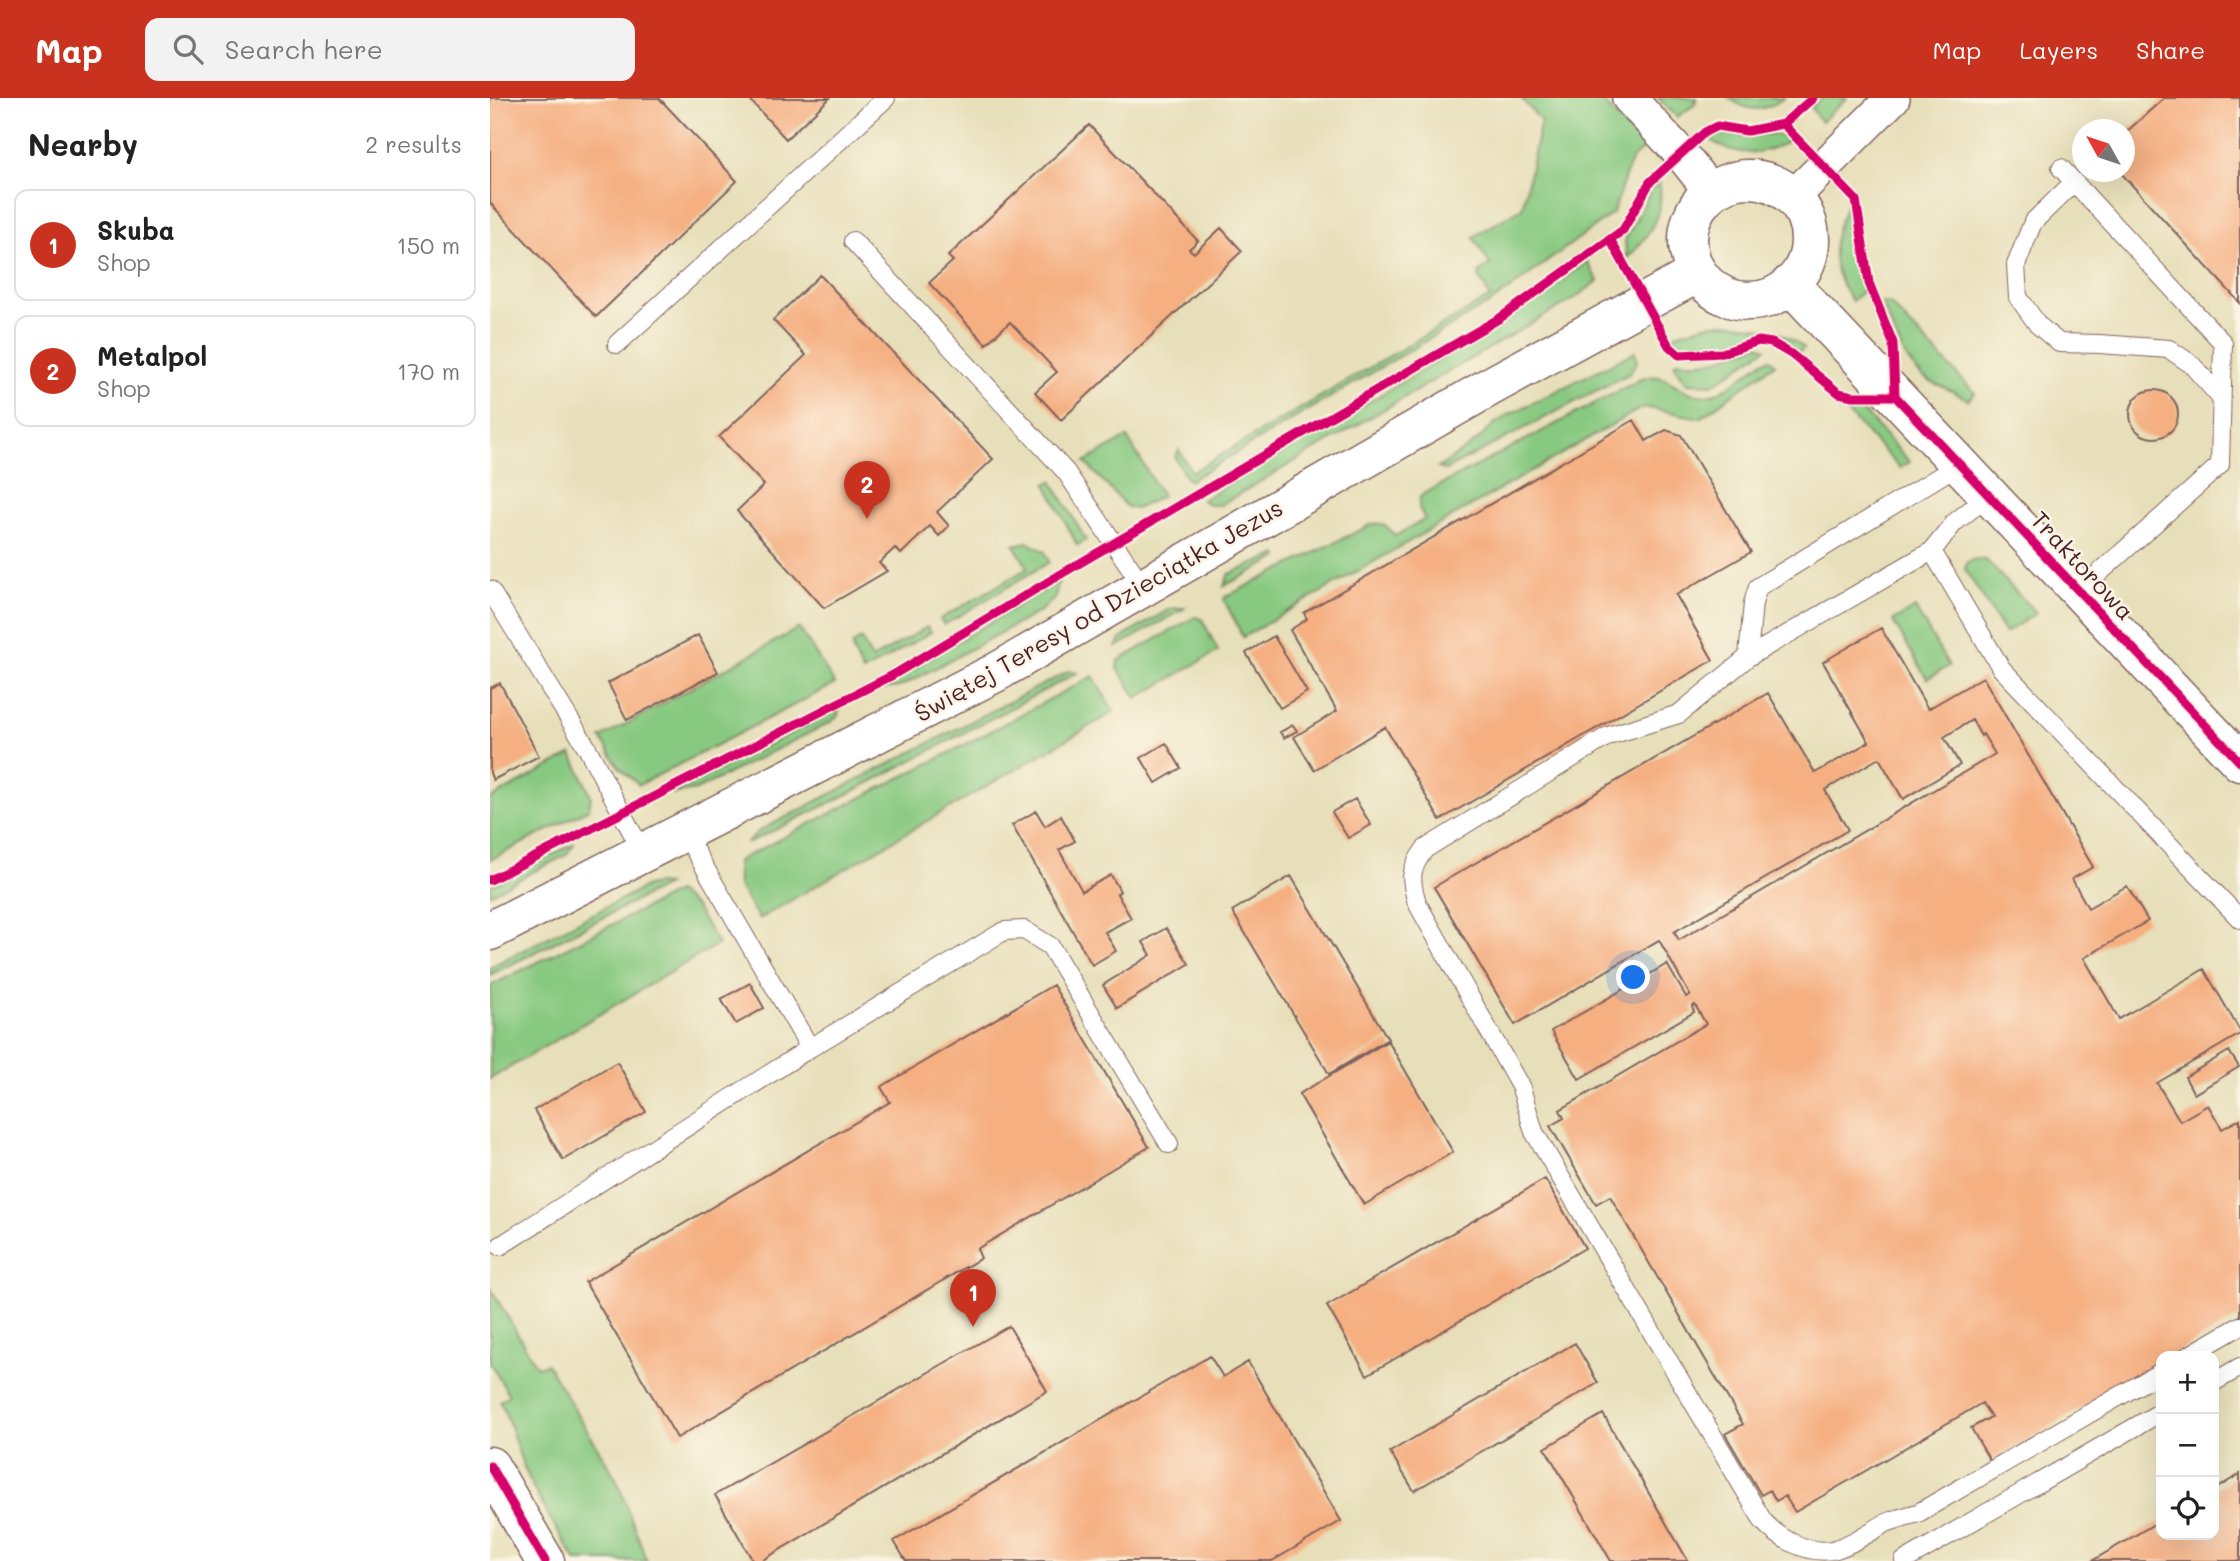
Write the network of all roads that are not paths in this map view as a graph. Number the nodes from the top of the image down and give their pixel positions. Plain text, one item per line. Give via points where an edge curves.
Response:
1 (886, 98) edge
2 (1629, 98) edge
3 (1894, 98) edge
4 (2061, 168) dead end
5 (2072, 180) edge
6 (2074, 182) joint
7 (1711, 192) junction
8 (1793, 197) junction
9 (853, 242) dead end
10 (1698, 273) junction
11 (1790, 284) junction
12 (617, 344) dead end
13 (2221, 398) junction
14 (1960, 464) junction
15 (1989, 495) junction
16 (1932, 551) junction
17 (1144, 588) junction
18 (490, 590) edge
19 (2079, 591) junction
20 (1748, 657) junction
21 (2240, 762) edge
22 (684, 832) junction
23 (643, 853) junction
24 (2240, 919) edge
25 (490, 931) edge
26 (810, 1048) junction
27 (1169, 1144) dead end
28 (500, 1246) dead end
29 (2240, 1326) edge
30 (2197, 1351) edge
31 (2240, 1367) edge
32 (2156, 1375) edge
33 (2219, 1379) edge
34 (2158, 1414) edge
35 (490, 1466) edge
36 (545, 1561) edge
37 (1903, 1561) edge

1 - 12 lane
2 - 7 street
3 - 8 street
4 - 5 lane
6 - 13 lane via 2223,343
6 - 13 lane via 2033,222 2016,265 2018,297 2038,325 2059,343 2169,349 2191,364
7 - 8 street via 1725,183 1749,178 1773,183
7 - 10 street via 1689,226 1688,247
8 - 11 street via 1806,218 1810,241 1804,265
9 - 17 lane via 1066,472
10 - 11 street via 1712,288 1738,300 1770,297
10 - 17 street, Świętej Teresy od Dzieciątka Jezus via 1491,386
11 - 14 street, Traktorowa
13 - 19 lane via 2220,465
14 - 15 street, Traktorowa
14 - 20 lane via 1758,587
15 - 16 lane via 1954,523
15 - 19 street, Traktorowa
16 - 20 lane
16 - 24 lane via 2001,668
17 - 22 street, Świętej Teresy od Dzieciątka Jezus via 995,673
18 - 23 lane via 586,746
19 - 21 street, Traktorowa
20 - 32 lane via 1679,714 1608,736 1425,849 1413,868 1417,903 1521,1088 1534,1132 1763,1521 1772,1532 1801,1545 1833,1550 1918,1513
22 - 23 street, Świętej Teresy od Dzieciątka Jezus
22 - 26 lane
23 - 25 street, Świętej Teresy od Dzieciątka Jezus
26 - 27 lane via 1004,931 1024,930 1050,946
26 - 28 lane
29 - 30 lane
31 - 33 lane
34 - 37 lane
35 - 36 street

